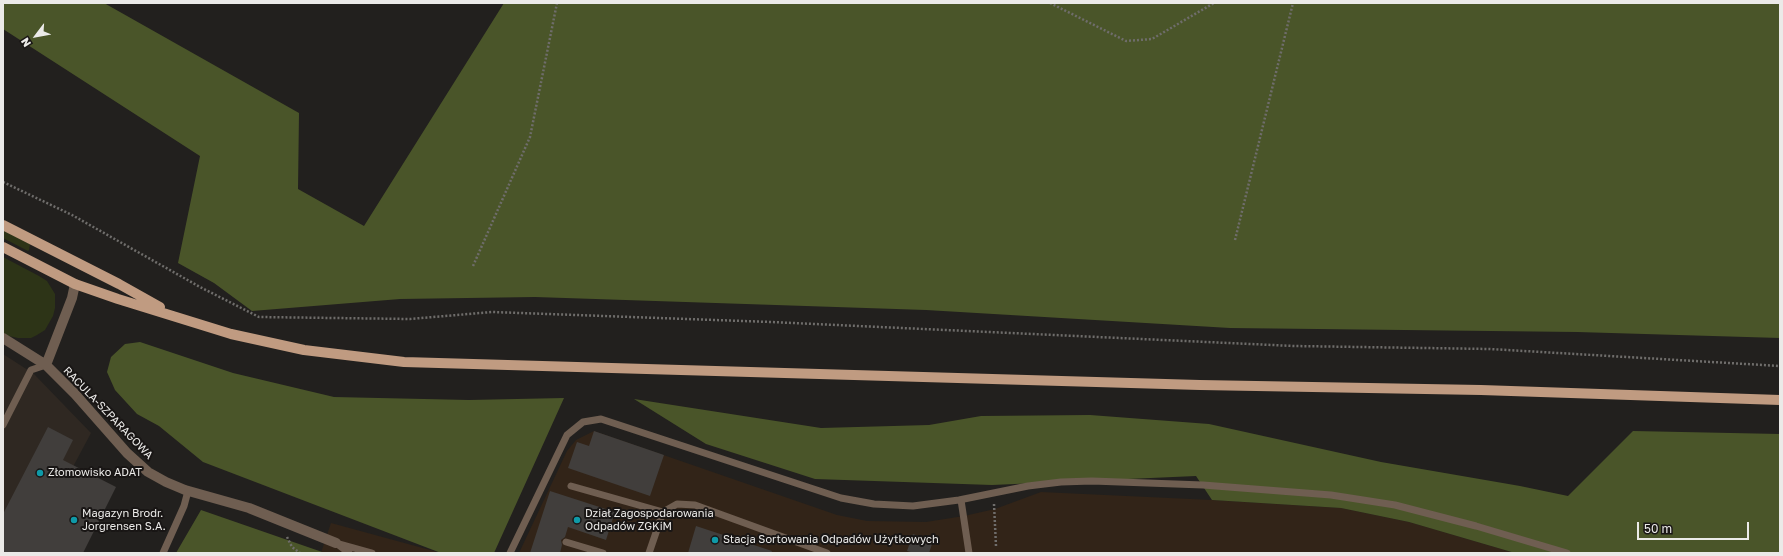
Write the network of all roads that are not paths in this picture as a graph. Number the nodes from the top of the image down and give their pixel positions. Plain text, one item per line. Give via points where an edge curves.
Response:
1 (3, 225) edge
2 (3, 247) edge
3 (75, 284) junction
4 (176, 316) junction
5 (3, 338) edge
6 (46, 365) junction
7 (1780, 400) edge
8 (6, 411) edge
9 (3, 425) edge
10 (571, 486) dead end
11 (188, 491) junction
12 (961, 500) junction
13 (663, 512) junction
14 (566, 542) dead end
15 (336, 543) junction
16 (163, 553) edge
17 (349, 553) edge
18 (372, 553) edge
19 (510, 553) edge
20 (603, 553) edge
21 (649, 553) edge
22 (827, 553) edge
23 (969, 553) edge
24 (1566, 553) edge

1 - 4 main road
2 - 3 main road
3 - 4 main road
3 - 6 street
4 - 7 main road via 231,334 304,350 404,362
5 - 6 street, RACULA-SZPARAGOWA
6 - 8 lane via 31,370
6 - 11 street, RACULA-SZPARAGOWA via 132,458 148,472
8 - 9 lane
10 - 13 lane
11 - 15 street, RACULA-SZPARAGOWA via 249,508
11 - 16 lane
12 - 19 lane via 913,506 874,504 841,498 601,419 583,422 567,435
12 - 23 lane
12 - 24 lane via 1048,483 1092,480 1331,495 1395,504 1428,512
13 - 21 lane
13 - 22 lane via 677,504 695,505
14 - 20 lane
15 - 17 lane
15 - 18 lane

